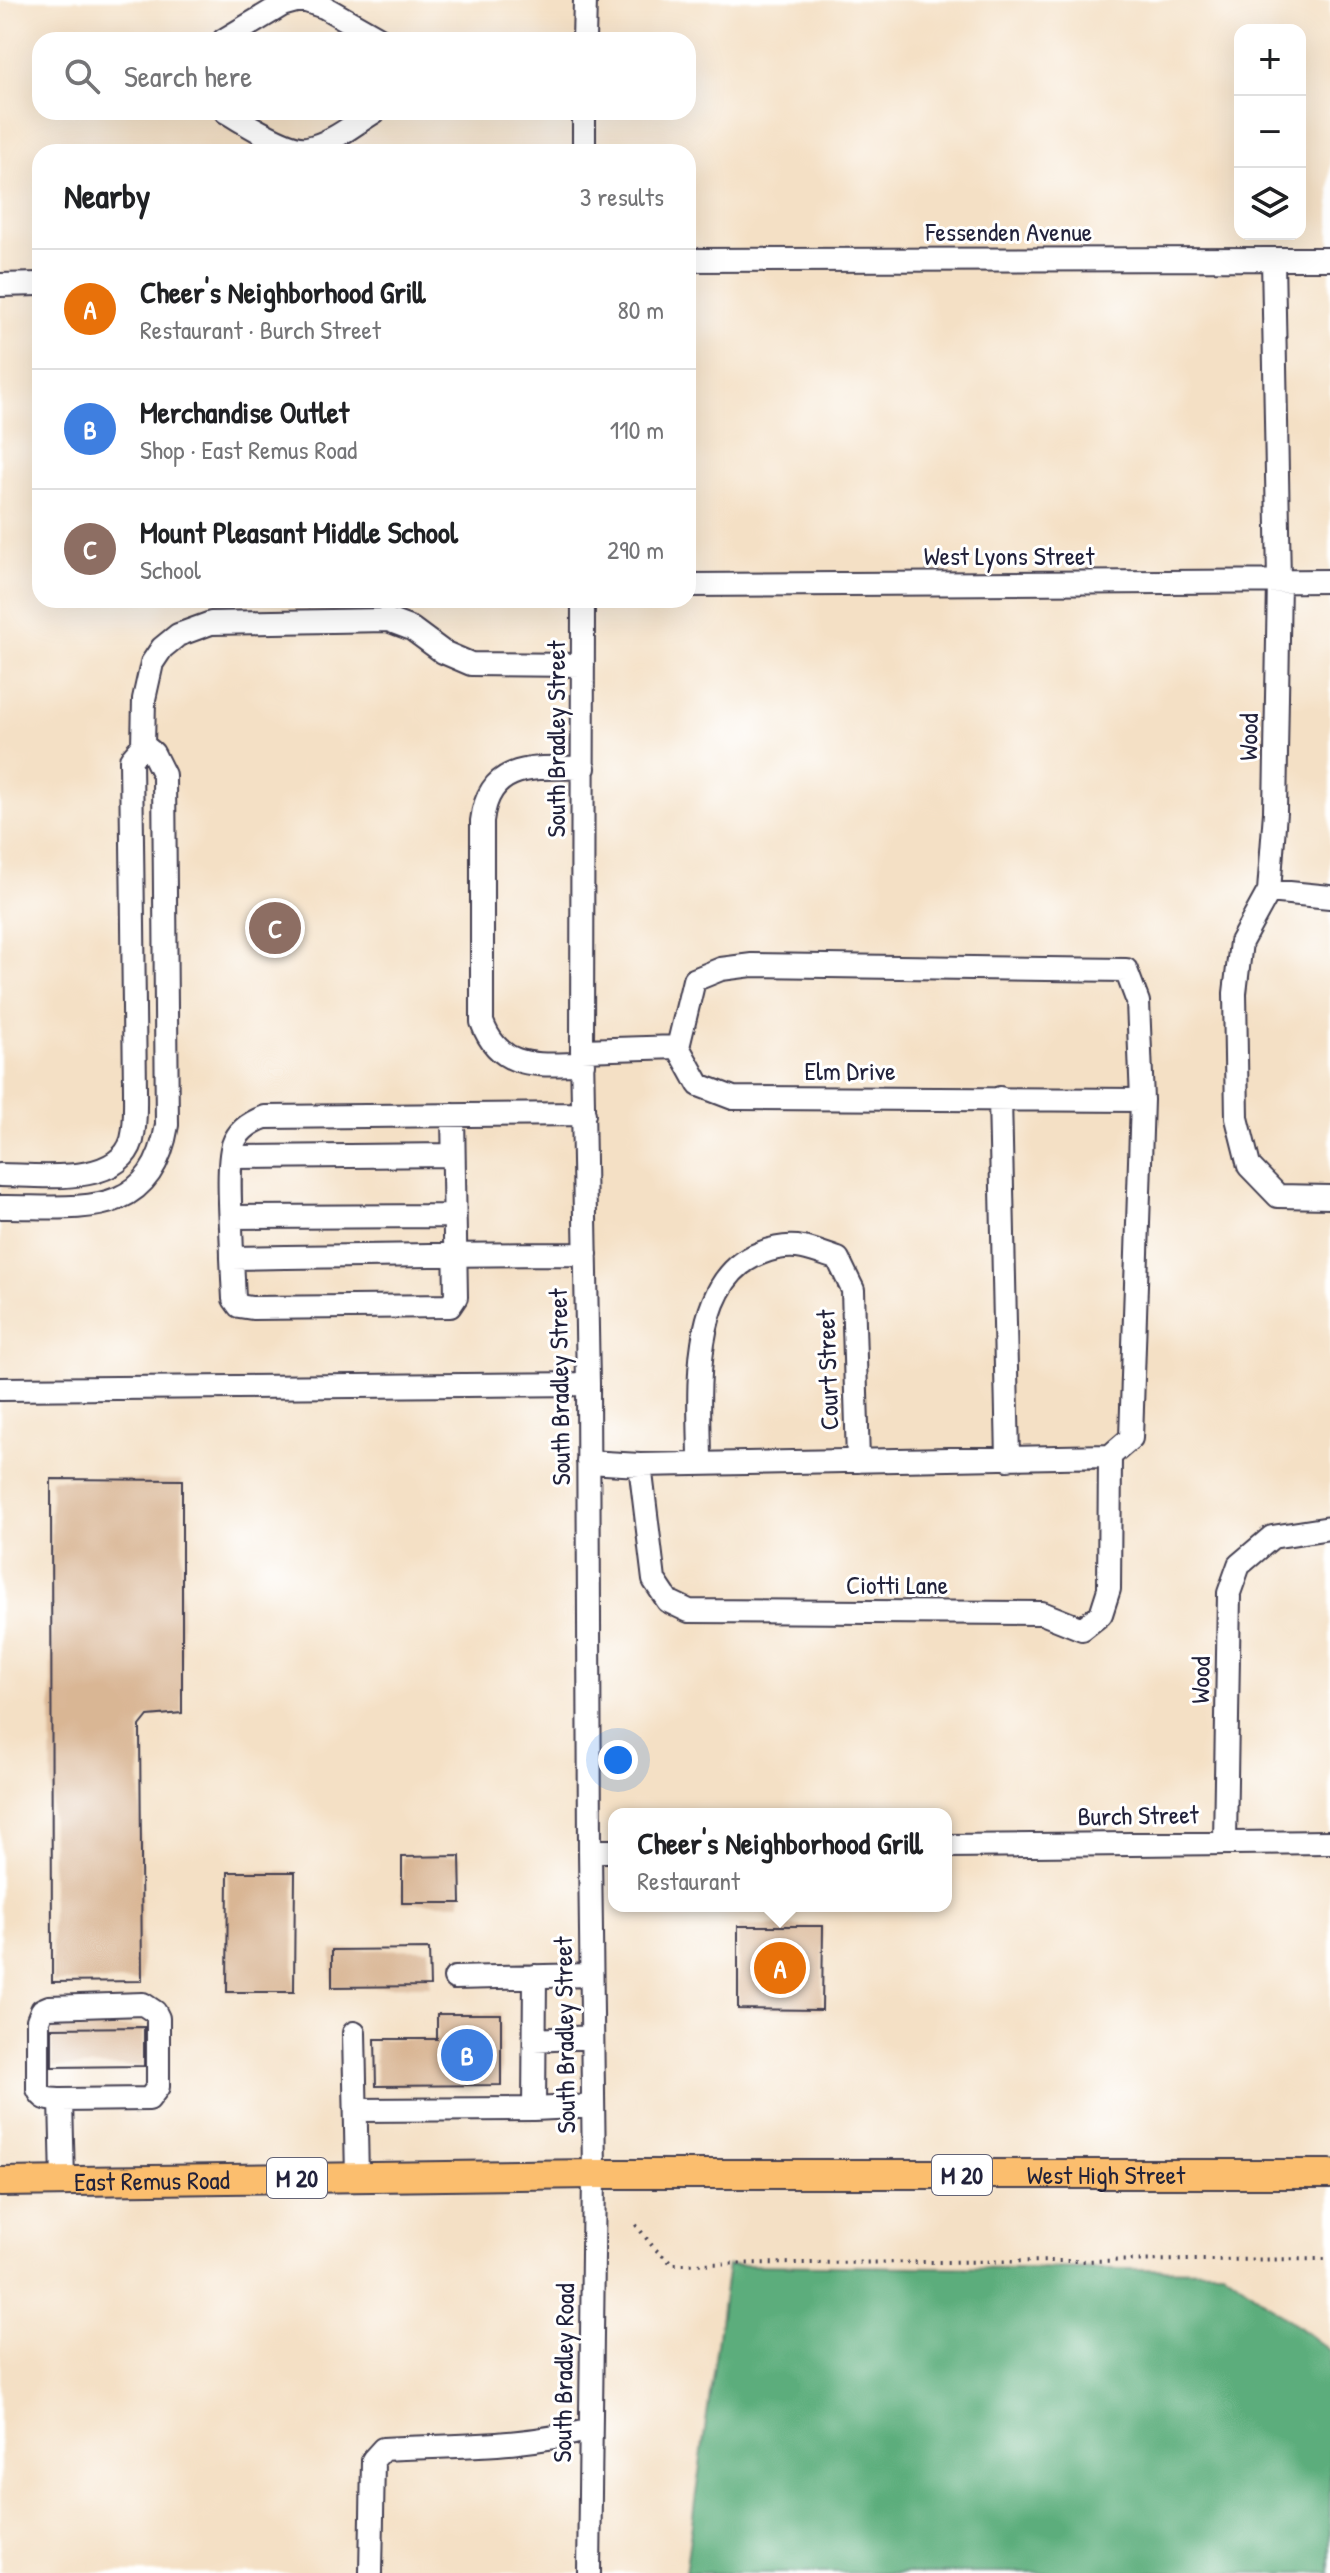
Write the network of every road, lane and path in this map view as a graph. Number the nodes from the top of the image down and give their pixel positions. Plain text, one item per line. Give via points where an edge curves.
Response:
1 (302, 0) edge
2 (585, 0) edge
3 (237, 32) edge
4 (368, 32) edge
5 (584, 32) edge
6 (241, 120) edge
7 (361, 120) edge
8 (584, 120) edge
9 (288, 144) edge
10 (318, 144) edge
11 (584, 144) edge
12 (1273, 259) junction
13 (1330, 259) edge
14 (696, 260) edge
15 (32, 284) edge
16 (0, 285) edge
17 (1279, 581) junction
18 (1330, 581) edge
19 (696, 585) edge
20 (583, 608) edge
21 (583, 665) junction
22 (143, 745) junction
23 (584, 768) junction
24 (1269, 891) junction
25 (1330, 897) edge
26 (678, 1047) junction
27 (582, 1057) junction
28 (1000, 1098) junction
29 (1142, 1100) junction
30 (584, 1114) junction
31 (453, 1115) junction
32 (453, 1155) junction
33 (232, 1157) junction
34 (0, 1175) edge
35 (1330, 1197) edge
36 (0, 1207) edge
37 (453, 1216) junction
38 (232, 1217) junction
39 (586, 1254) junction
40 (455, 1255) junction
41 (232, 1258) junction
42 (588, 1384) junction
43 (0, 1389) edge
44 (1110, 1456) junction
45 (1008, 1459) junction
46 (858, 1461) junction
47 (588, 1462) junction
48 (700, 1463) junction
49 (640, 1465) junction
50 (1330, 1528) edge
51 (1225, 1842) junction
52 (1330, 1842) edge
53 (952, 1846) edge
54 (590, 1851) junction
55 (608, 1851) edge
56 (591, 1975) junction
57 (535, 1976) junction
58 (455, 1978) dead end
59 (354, 2033) dead end
60 (592, 2037) junction
61 (535, 2040) junction
62 (61, 2100) junction
63 (593, 2106) junction
64 (534, 2109) junction
65 (356, 2110) junction
66 (594, 2174) junction
67 (1330, 2174) edge
68 (357, 2177) junction
69 (63, 2181) junction
70 (0, 2182) edge
71 (636, 2225) dead end
72 (1330, 2259) edge
73 (590, 2429) junction
74 (371, 2573) edge
75 (589, 2573) edge

1 - 3 street via 282,5
1 - 4 street
2 - 5 street
6 - 9 street
7 - 10 street
8 - 11 street
12 - 13 street, Fessenden Avenue
12 - 14 street, Fessenden Avenue
12 - 17 street, Wood
15 - 16 street
17 - 18 street, West Lyons Street
17 - 19 street, West Lyons Street
17 - 24 street, Wood
20 - 21 street, South Bradley Street
21 - 22 street via 471,664 388,620 211,623 178,635 152,663 144,699
21 - 23 street, South Bradley Street
22 - 34 street via 131,759 131,1142 107,1170
22 - 36 street via 164,775 164,1144 147,1179 117,1201
23 - 27 street, South Bradley Street
23 - 27 street via 526,768 513,773 491,791 482,821 482,1022 487,1035 514,1061
24 - 25 street
24 - 35 street, Wood via 1241,942 1235,993 1237,1118 1249,1166 1278,1196
26 - 27 street
26 - 28 street, Elm Drive via 699,1085 733,1098
26 - 29 street via 694,980 721,969 752,965 1126,970 1138,1002
27 - 30 street, South Bradley Street
28 - 29 street, Elm Drive
28 - 45 street
29 - 44 street via 1131,1438
30 - 31 street
30 - 39 street, South Bradley Street
31 - 32 street
31 - 33 street via 265,1117 244,1128 233,1144
32 - 33 street
32 - 37 street
33 - 38 street
37 - 38 street
37 - 40 street
38 - 41 street
39 - 40 street
39 - 42 street, South Bradley Street
40 - 41 street
40 - 41 street via 456,1297 450,1306 422,1308 239,1306
42 - 43 street
42 - 47 street, South Bradley Street
44 - 45 street
44 - 49 street, Ciotti Lane via 1109,1589 1101,1614 1082,1629 1042,1613 689,1611 668,1601 654,1580
45 - 46 street
46 - 48 street
46 - 48 street, Court Street via 853,1290 838,1259 776,1247 748,1258 711,1304 700,1362
47 - 49 street
47 - 54 street, South Bradley Street
48 - 49 street
50 - 51 street, Wood via 1272,1537 1239,1565 1229,1593
51 - 52 street, Burch Street
51 - 53 street, Burch Street
54 - 55 street
54 - 56 street, South Bradley Street
56 - 57 street
56 - 60 street, South Bradley Street
57 - 58 street
57 - 61 street
59 - 65 street
60 - 61 street
60 - 63 street, South Bradley Street
61 - 64 street
62 - 62 street via 46,2099 38,2089 42,2010 143,2004 155,2012 158,2087 149,2099
62 - 69 street
63 - 64 street
63 - 66 street, South Bradley Street
64 - 65 street
65 - 68 street
66 - 67 main road, West High Street / M 20
66 - 68 main road, East Remus Road / M 20
66 - 73 street, South Bradley Road
68 - 69 main road, East Remus Road / M 20
69 - 70 main road, East Remus Road / M 20
71 - 72 path via 672,2264
73 - 74 street via 503,2444 383,2449 373,2460
73 - 75 street, South Bradley Road

